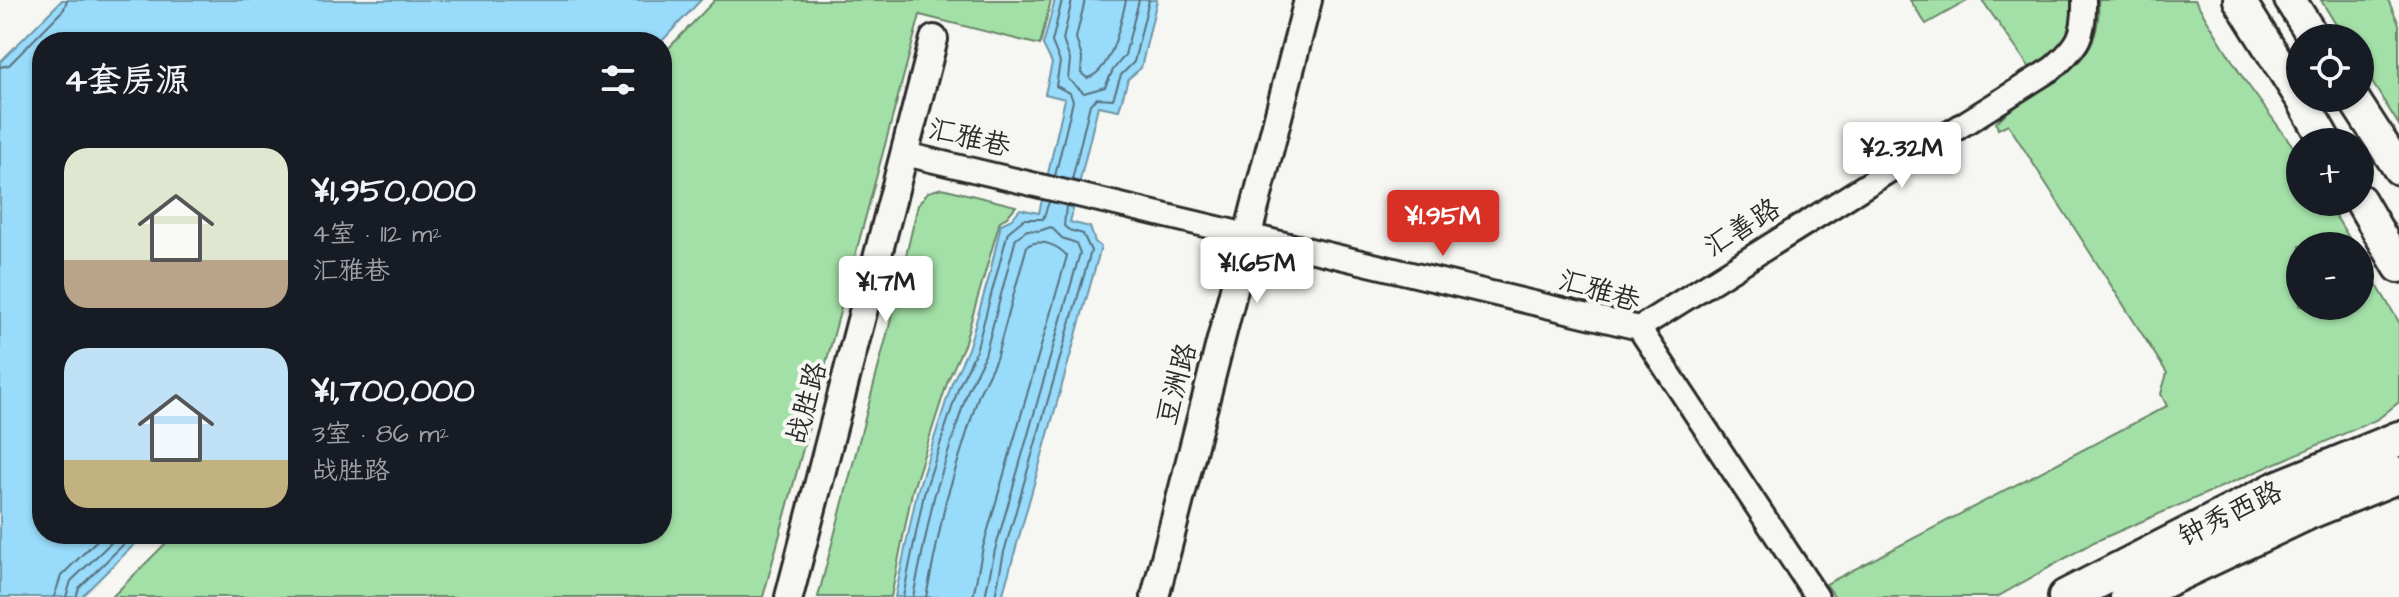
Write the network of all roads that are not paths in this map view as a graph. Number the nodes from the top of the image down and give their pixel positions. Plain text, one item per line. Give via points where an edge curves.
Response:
1 (1308, 0) edge
2 (2084, 0) edge
3 (2239, 0) edge
4 (2290, 0) edge
5 (2305, 24) edge
6 (934, 39) dead end
7 (2286, 73) edge
8 (2362, 112) edge
9 (905, 154) junction
10 (2399, 169) edge
11 (2369, 216) edge
12 (1249, 235) junction
13 (2399, 267) edge
14 (1639, 328) junction
15 (2399, 439) edge
16 (2399, 475) edge
17 (789, 597) edge
18 (1155, 597) edge
19 (1817, 597) edge
20 (2066, 597) edge
21 (2128, 597) edge

1 - 12 street, 豆洲路
2 - 14 street, 汇善路 via 2084,26 2075,49 2053,68
3 - 7 main road
4 - 5 main road
6 - 9 street, 战胜路
8 - 10 main road
9 - 12 street, 汇雅巷
9 - 17 street, 战胜路
11 - 13 main road
12 - 14 street, 汇雅巷
12 - 18 street, 豆洲路
14 - 19 street, 汇雅巷
15 - 20 main road, 钟秀西路 via 2279,488
16 - 21 main road, 钟秀西路

